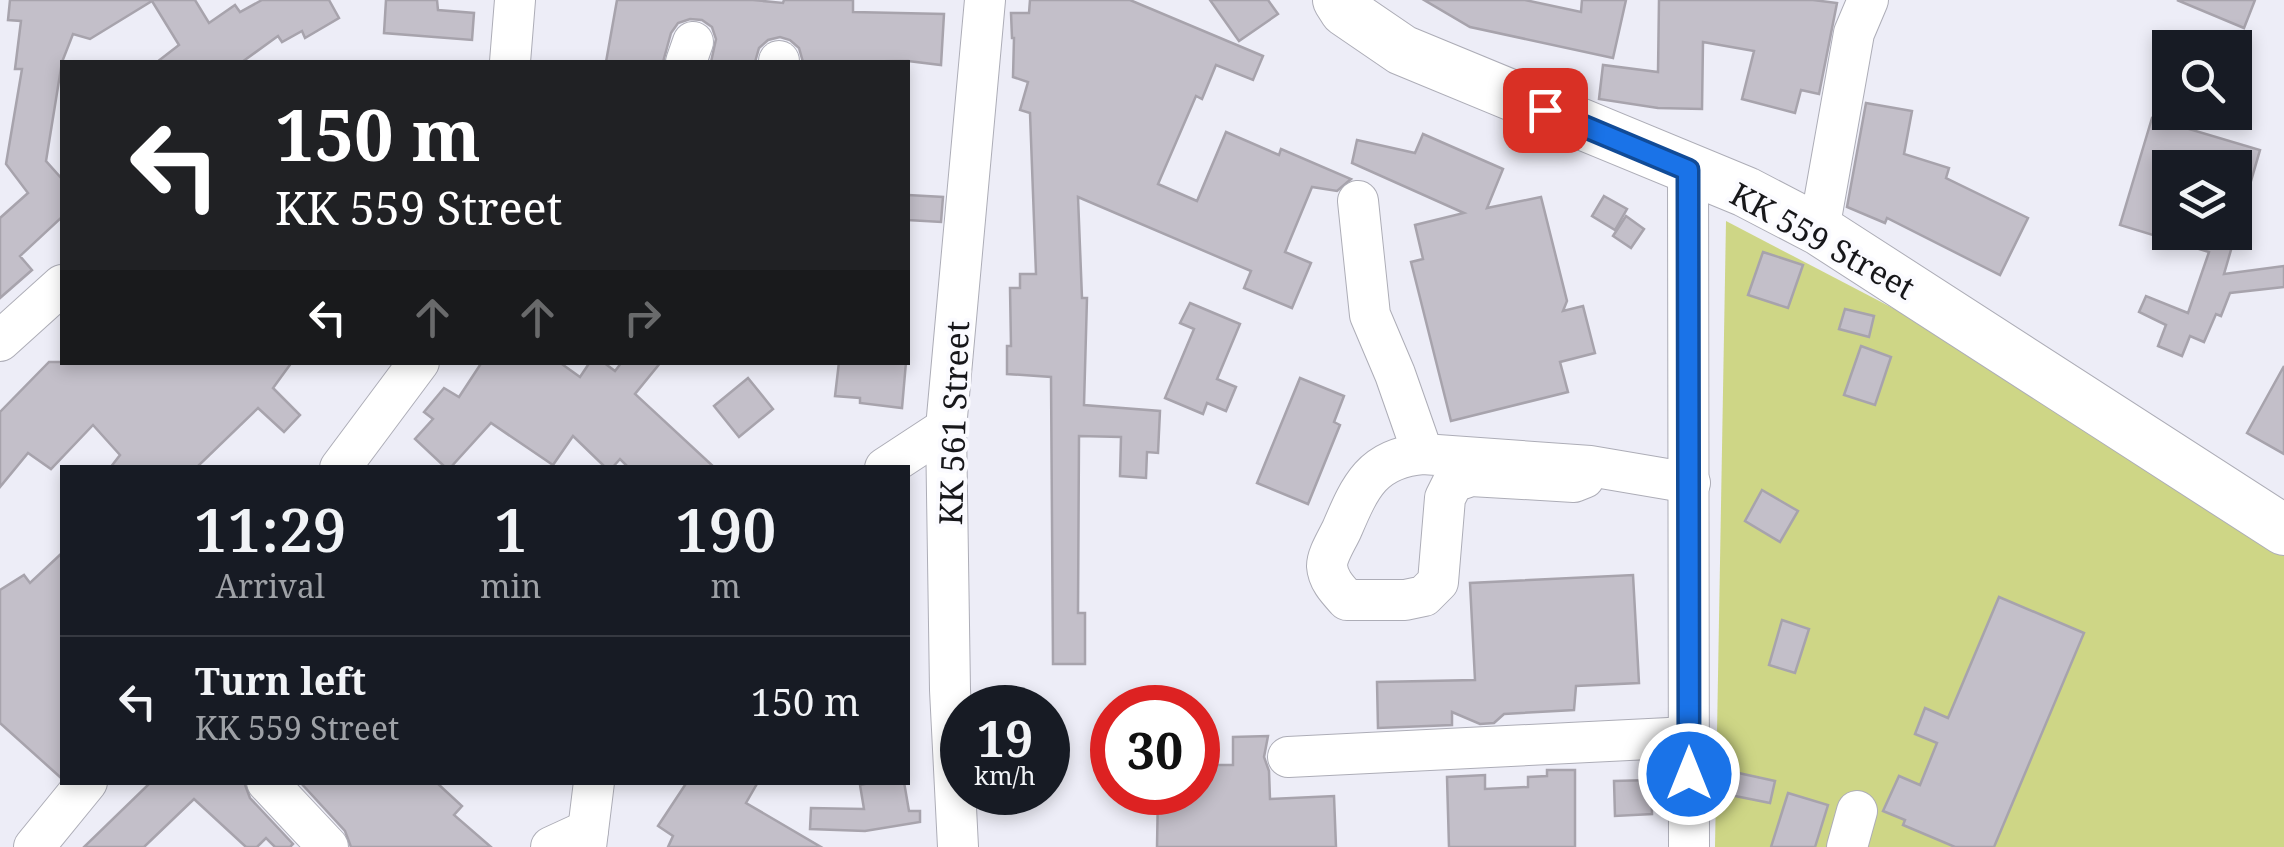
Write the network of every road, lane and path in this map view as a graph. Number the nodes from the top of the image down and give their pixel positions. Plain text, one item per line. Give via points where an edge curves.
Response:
1 (515, 0) edge
2 (986, 0) edge
3 (1338, 0) edge
4 (1855, 11) edge
5 (510, 60) edge
6 (1688, 170) junction
7 (1358, 201) dead end
8 (1819, 230) junction
9 (60, 286) edge
10 (0, 341) edge
11 (418, 365) edge
12 (946, 428) junction
13 (1422, 454) junction
14 (342, 465) edge
15 (890, 465) edge
16 (1590, 466) junction
17 (1690, 483) junction
18 (2284, 530) edge
19 (1689, 737) junction
20 (1288, 757) dead end
21 (85, 785) edge
22 (270, 785) edge
23 (594, 785) edge
24 (587, 839) edge
25 (37, 846) edge
26 (328, 847) edge
27 (550, 847) edge
28 (958, 847) edge
29 (1689, 847) edge

1 - 5 street
2 - 12 street, KK 561 Street
3 - 6 main road, KK 559 Street via 1402,50
4 - 8 street
6 - 8 main road, KK 559 Street
6 - 17 street
7 - 13 street via 1370,315
8 - 18 main road, KK 559 Street
9 - 10 street
11 - 14 street
12 - 15 street
12 - 28 street, KK 561 Street
13 - 16 street
13 - 16 street via 1383,464 1360,488 1326,564 1347,600 1405,600 1424,596 1438,582 1445,498 1454,482 1471,476 1574,482
16 - 17 street
17 - 19 street
19 - 20 street
19 - 29 street
21 - 25 street
22 - 26 street
23 - 24 street
24 - 27 street

